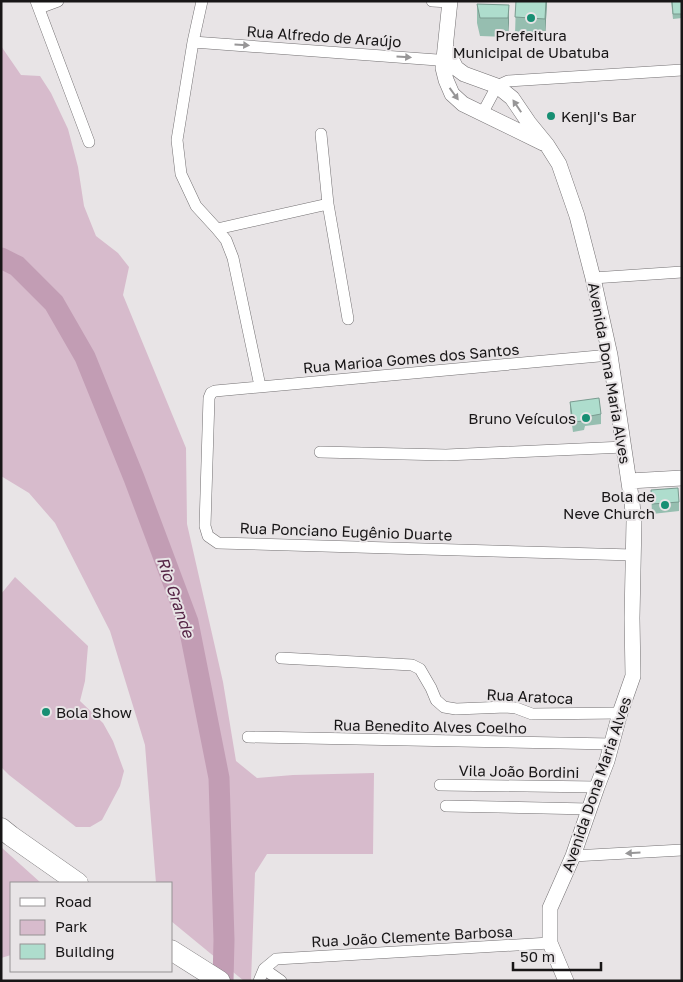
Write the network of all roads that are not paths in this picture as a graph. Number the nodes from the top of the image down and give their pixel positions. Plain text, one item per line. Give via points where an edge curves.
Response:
1 (58, 1) edge
2 (202, 1) edge
3 (432, 1) edge
4 (450, 2) edge
5 (38, 4) edge
6 (193, 42) junction
7 (447, 56) junction
8 (682, 70) edge
9 (497, 86) junction
10 (482, 114) junction
11 (321, 134) dead end
12 (90, 142) dead end
13 (547, 144) junction
14 (328, 204) junction
15 (218, 229) junction
16 (682, 272) edge
17 (593, 278) junction
18 (348, 319) dead end
19 (610, 355) junction
20 (260, 386) junction
21 (215, 391) joint
22 (624, 446) junction
23 (320, 452) dead end
24 (682, 478) edge
25 (629, 481) junction
26 (633, 555) junction
27 (281, 658) dead end
28 (620, 713) junction
29 (248, 737) dead end
30 (612, 744) junction
31 (440, 785) dead end
32 (598, 788) junction
33 (446, 806) dead end
34 (590, 809) junction
35 (1, 828) edge
36 (682, 850) edge
37 (573, 856) junction
38 (77, 882) edge
39 (550, 942) junction
40 (172, 951) edge
41 (264, 969) junction
42 (220, 981) edge
43 (259, 981) edge
44 (281, 981) edge
45 (566, 981) edge

1 - 5 street
2 - 6 street
3 - 4 street
4 - 7 street
5 - 12 street
6 -> 7 street, Rua Alfredo de Araújo
6 - 15 street via 177,140 181,174 196,206
7 - 9 street, Avenida Dona Maria Alves via 464,74
7 -> 10 street via 444,68 452,94
8 - 9 street via 520,79
9 - 10 street
13 -> 9 street, Avenida Dona Maria Alves via 512,98
10 - 13 street
11 - 14 street
13 - 17 street, Avenida Dona Maria Alves via 559,164 577,216
14 - 15 street
14 - 18 street
15 - 20 street via 233,258
16 - 17 street
17 - 19 street, Avenida Dona Maria Alves
19 - 20 street, Rua Marioa Gomes dos Santos
19 - 22 street, Avenida Dona Maria Alves
20 - 21 street, Rua Marioa Gomes dos Santos
21 - 26 street, Rua Ponciano Eugênio Duarte via 209,398 205,526 208,536 218,543
22 - 23 street via 446,455
22 - 25 street, Avenida Dona Maria Alves
24 - 25 street
25 - 26 street, Avenida Dona Maria Alves via 634,521
26 - 28 street, Avenida Dona Maria Alves via 633,676
27 - 28 street, Rua Aratoca via 412,665 420,669 436,700 444,707 456,709 506,707 532,714
28 - 30 street, Avenida Dona Maria Alves
29 - 30 street, Rua Benedito Alves Coelho
30 - 32 street, Avenida Dona Maria Alves
31 - 32 street, Vila João Bordini
32 - 34 street, Avenida Dona Maria Alves
33 - 34 street
34 - 37 street, Avenida Dona Maria Alves
35 - 38 highway
36 -> 37 street
37 - 39 street, Avenida Dona Maria Alves via 550,908
39 - 41 street, Rua João Clemente Barbosa via 276,959
39 - 45 street, Avenida Dona Maria Alves
40 - 42 highway
41 - 43 street
41 - 44 street

